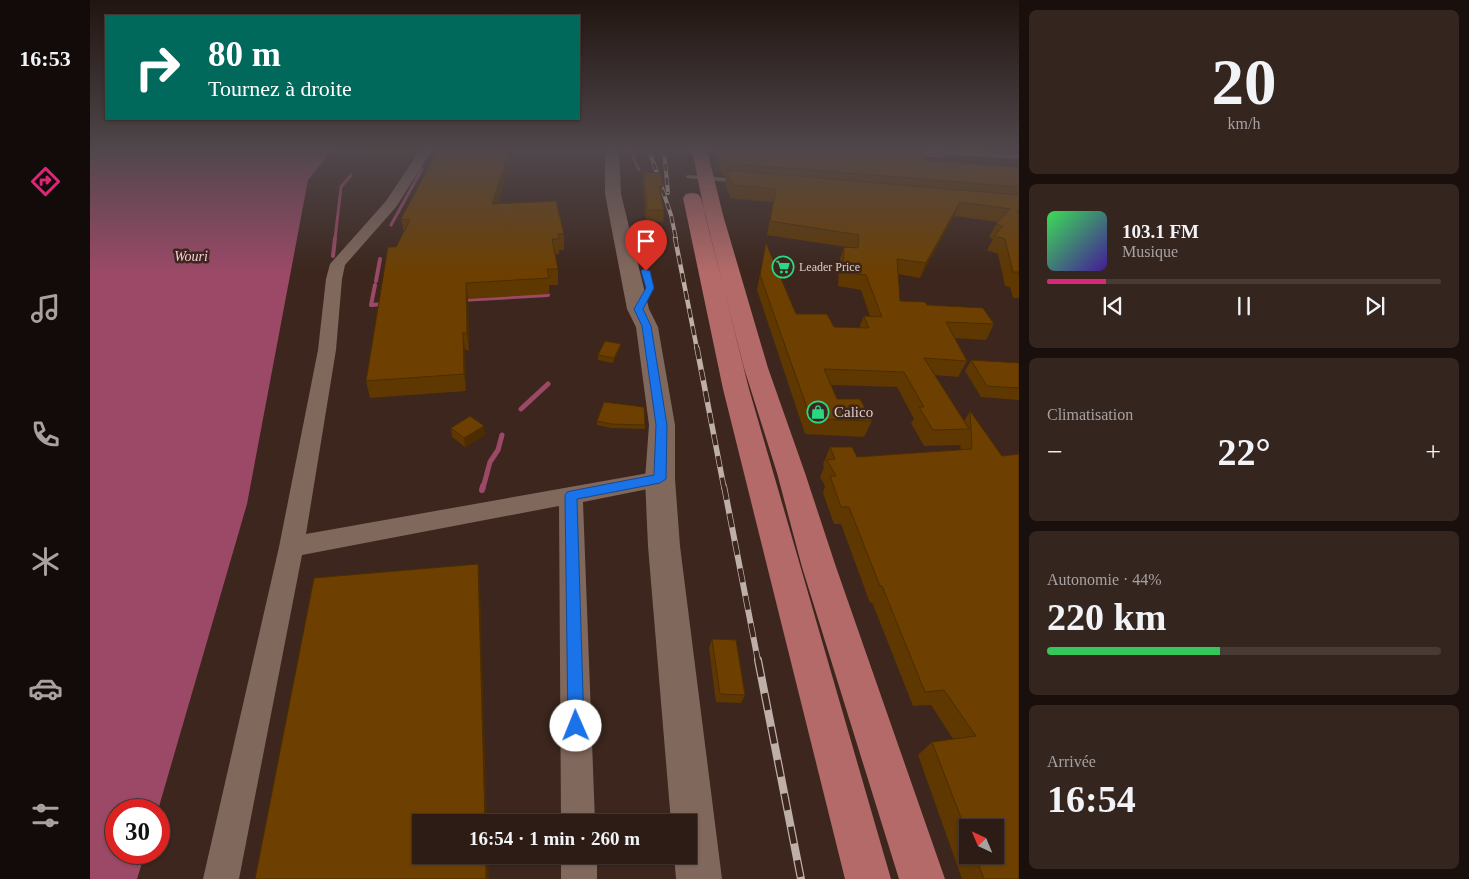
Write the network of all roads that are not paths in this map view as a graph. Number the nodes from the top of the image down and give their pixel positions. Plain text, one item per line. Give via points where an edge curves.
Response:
1 (399, 191) edge
2 (614, 191) edge
3 (629, 191) edge
4 (696, 191) edge
5 (705, 191) edge
6 (634, 255) junction
7 (660, 479) junction
8 (571, 495) junction
9 (290, 547) junction
10 (578, 814) edge
11 (579, 864) edge
12 (222, 879) edge
13 (579, 879) edge
14 (699, 879) edge
15 (868, 879) edge
16 (922, 879) edge

1 - 9 street via 338,264 327,350
2 - 6 street via 618,221
3 - 6 street
4 - 15 highway via 698,231 736,389
5 - 16 highway via 756,368
6 - 7 street via 662,425
7 - 8 street
7 - 14 street via 664,546
8 - 9 street
8 - 10 street
9 - 12 street
11 - 13 street

